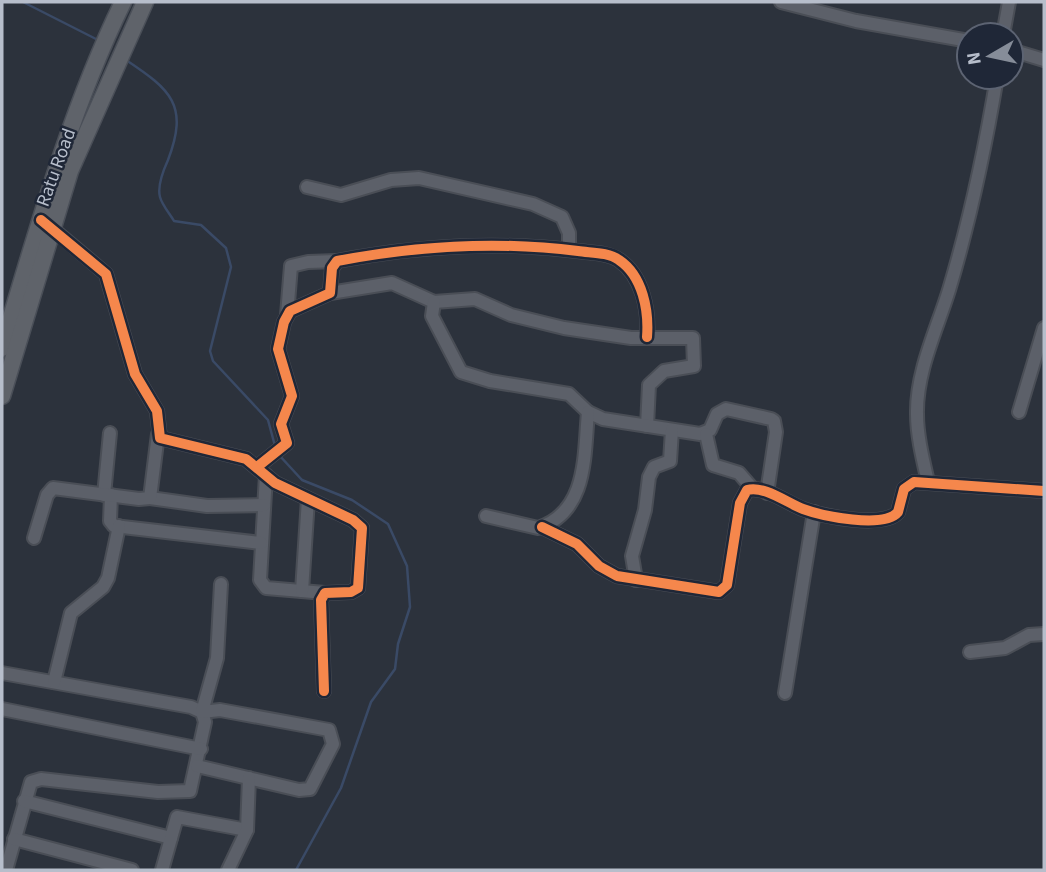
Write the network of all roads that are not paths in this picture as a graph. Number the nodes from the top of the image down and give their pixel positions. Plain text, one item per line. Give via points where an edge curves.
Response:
1 (123, 2) edge
2 (145, 2) edge
3 (780, 2) edge
4 (1009, 2) edge
5 (1006, 21) edge
6 (955, 39) edge
7 (1025, 54) edge
8 (1044, 60) edge
9 (995, 91) edge
10 (307, 187) dead end
11 (46, 224) junction
12 (569, 250) junction
13 (337, 261) junction
14 (330, 293) junction
15 (434, 302) junction
16 (287, 315) junction
17 (1044, 328) edge
18 (647, 337) junction
19 (2, 348) edge
20 (2, 396) edge
21 (588, 412) junction
22 (1019, 412) dead end
23 (647, 426) junction
24 (671, 430) junction
25 (110, 433) dead end
26 (158, 434) junction
27 (706, 434) junction
28 (262, 471) junction
29 (928, 482) junction
30 (752, 488) junction
31 (1044, 491) edge
32 (767, 493) junction
33 (107, 495) junction
34 (150, 498) junction
35 (308, 499) junction
36 (264, 505) junction
37 (814, 512) junction
38 (486, 516) dead end
39 (119, 526) junction
40 (542, 527) junction
41 (34, 538) dead end
42 (261, 543) junction
43 (636, 580) junction
44 (221, 584) dead end
45 (302, 591) junction
46 (325, 593) junction
47 (1044, 634) edge
48 (970, 652) dead end
49 (2, 673) edge
50 (54, 682) junction
51 (324, 691) dead end
52 (785, 693) dead end
53 (2, 709) edge
54 (202, 712) junction
55 (201, 749) junction
56 (197, 766) junction
57 (249, 778) junction
58 (24, 801) junction
59 (247, 830) junction
60 (171, 838) junction
61 (14, 839) junction
62 (6, 870) edge
63 (132, 870) edge
64 (162, 870) edge
65 (228, 870) edge

1 - 11 main road, Ratu Road via 94,68
2 - 11 main road, Ratu Road
3 - 6 street
4 - 5 street
7 - 8 street
9 - 29 street via 981,168 917,403
10 - 12 street via 341,195 391,180 419,178 533,204 562,217 569,233
11 - 19 main road, Ratu Road
11 - 20 main road, Ratu Road
11 - 26 street via 106,274 131,365 157,411
12 - 13 street via 452,248
12 - 18 street via 608,255 625,264 646,304
13 - 14 street
13 - 16 street via 291,266
14 - 15 street via 392,283
14 - 16 street
15 - 18 street via 475,299 511,315 564,328
15 - 21 street via 432,316 461,372 569,394
16 - 28 street via 278,349 292,396 281,424 287,443
17 - 22 street
18 - 23 street via 693,338 696,363 664,371 649,385
21 - 23 street
21 - 40 street via 579,488 566,512
23 - 24 street
24 - 27 street
24 - 43 street via 670,461 654,467 649,477 632,556
25 - 33 street
26 - 28 street via 164,440 246,459
26 - 34 street
27 - 30 street via 713,464 739,473
27 - 32 street via 717,414 726,409 774,421
28 - 35 street
28 - 36 street
29 - 31 street
29 - 37 street via 908,485 898,512 889,519
30 - 32 street
30 - 43 street via 742,494 725,590 709,592
32 - 37 street
33 - 34 street
33 - 39 street via 110,521
33 - 41 street via 50,490
34 - 36 street via 206,506
35 - 45 street
35 - 46 street via 362,528 358,588
36 - 42 street
37 - 52 street
38 - 40 street
39 - 42 street
39 - 50 street via 108,578 71,613
40 - 43 street via 577,544 607,571
42 - 45 street via 262,585
44 - 54 street via 217,658
45 - 46 street
46 - 51 street via 321,600
47 - 48 street via 1030,635 1004,648
49 - 50 street
50 - 54 street
53 - 55 street
54 - 55 street
54 - 57 street via 220,710 332,733 333,744 310,789
55 - 56 street
56 - 57 street
56 - 58 street via 194,787 184,793 41,779 31,782
57 - 59 street
58 - 60 street
58 - 61 street
59 - 60 street via 177,817
59 - 65 street
60 - 64 street
61 - 62 street
61 - 63 street

